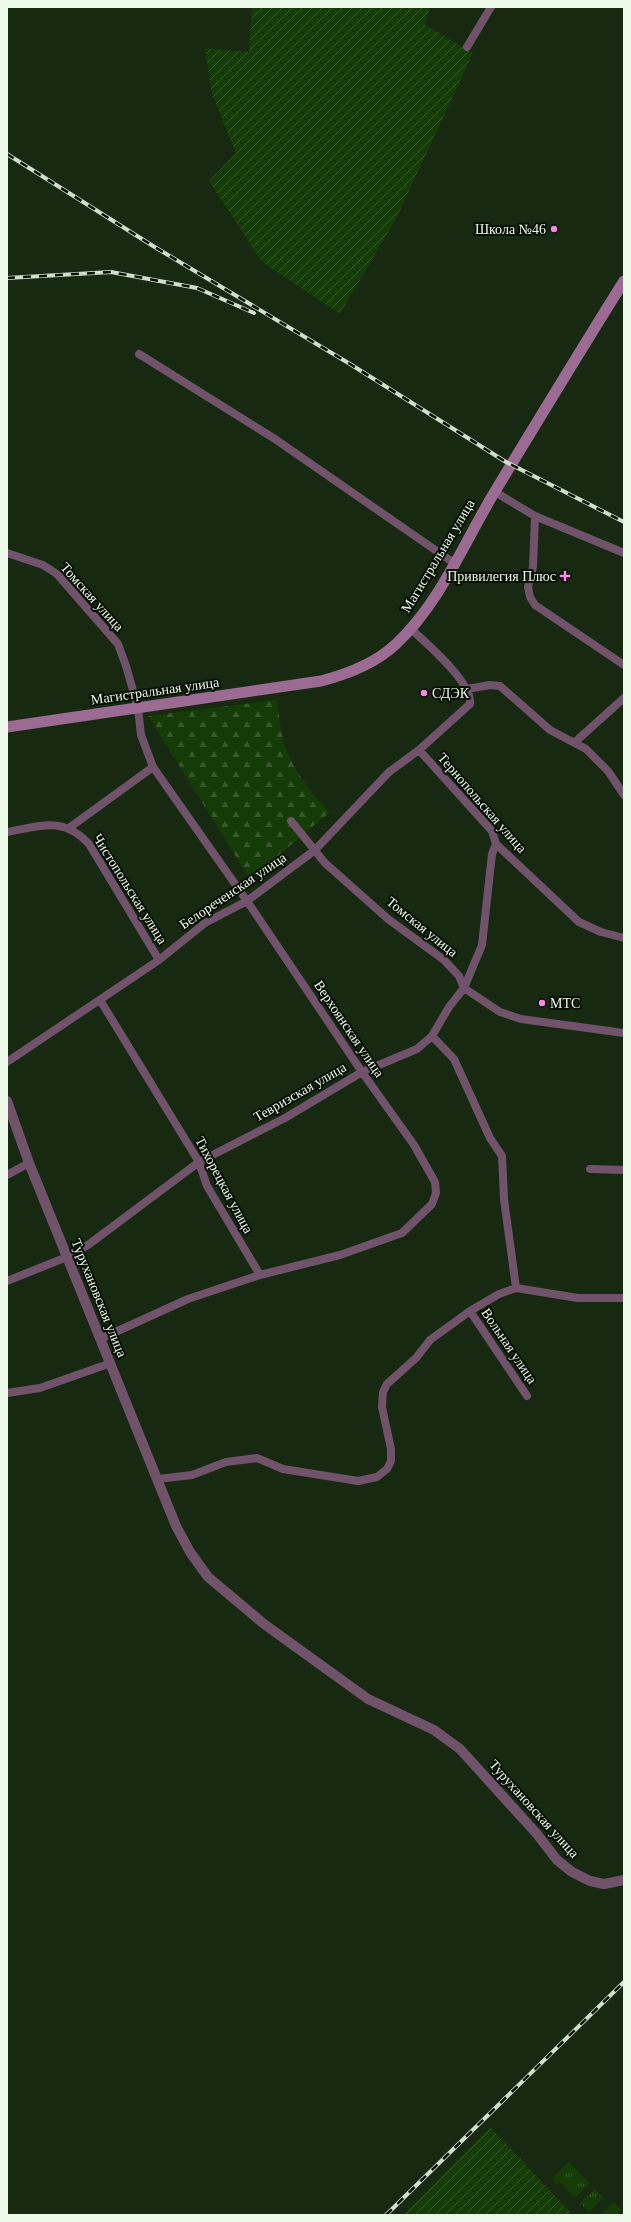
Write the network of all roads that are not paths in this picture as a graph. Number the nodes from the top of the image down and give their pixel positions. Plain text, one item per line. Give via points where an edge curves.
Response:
1 (491, 7) edge
2 (467, 47) dead end
3 (624, 281) edge
4 (139, 354) dead end
5 (495, 492) junction
6 (535, 516) junction
7 (7, 553) edge
8 (624, 553) edge
9 (454, 562) junction
10 (411, 629) junction
11 (624, 665) edge
12 (467, 689) junction
13 (624, 698) edge
14 (138, 708) junction
15 (7, 727) edge
16 (575, 742) junction
17 (419, 750) junction
18 (153, 768) junction
19 (624, 795) edge
20 (291, 821) dead end
21 (69, 828) junction
22 (7, 832) edge
23 (496, 844) junction
24 (315, 850) junction
25 (246, 901) junction
26 (624, 938) edge
27 (159, 960) junction
28 (464, 988) junction
29 (100, 1000) junction
30 (624, 1033) edge
31 (432, 1036) junction
32 (7, 1062) edge
33 (362, 1072) junction
34 (7, 1101) edge
35 (198, 1162) junction
36 (29, 1163) junction
37 (590, 1169) dead end
38 (624, 1170) edge
39 (7, 1175) edge
40 (67, 1257) junction
41 (260, 1275) junction
42 (7, 1281) edge
43 (516, 1288) junction
44 (624, 1298) edge
45 (470, 1311) junction
46 (100, 1339) junction
47 (111, 1363) junction
48 (7, 1393) edge
49 (527, 1396) dead end
50 (158, 1479) junction
51 (624, 1880) edge

1 - 2 street
3 - 5 main road, Магистральная улица
4 - 9 street via 275,439
5 - 6 street
5 - 9 main road, Магистральная улица
6 - 8 street
6 - 11 street via 533,567 528,587 530,597 535,605
7 - 14 street, Томская улица via 43,564 57,574 106,628 118,644
9 - 10 main road, Магистральная улица via 430,604
10 - 12 street
10 - 14 main road, Магистральная улица via 378,658 338,677 293,686
12 - 16 street via 500,686 550,730
12 - 17 street, Белореченская улица via 470,704
13 - 16 street
14 - 15 main road, Магистральная улица
14 - 18 street, Верхоянская улица via 141,735
16 - 19 street via 608,772
17 - 23 street, Тернопольская улица via 492,831
17 - 24 street, Белореченская улица via 389,772
18 - 21 street
18 - 25 street, Верхоянская улица
20 - 24 street, Томская улица
21 - 22 street, Чистопольская улица via 48,825
21 - 27 street, Чистопольская улица via 80,834 89,844
23 - 26 street, Тернопольская улица via 579,922 600,932
23 - 28 street, Тевризская улица via 492,854 482,945
24 - 25 street, Белореченская улица
24 - 28 street, Томская улица via 325,863 388,919 444,960 459,976
25 - 27 street, Белореченская улица via 205,923
25 - 33 street, Верхоянская улица
27 - 29 street, Белореченская улица
28 - 30 street, Томская улица via 500,1012 521,1019
28 - 31 street, Тевризская улица
29 - 32 street, Белореченская улица
29 - 35 street, Тихорецкая улица
31 - 33 street, Тевризская улица via 416,1049
31 - 43 street via 454,1059 490,1138 502,1156 504,1199
33 - 35 street, Тевризская улица via 285,1118
33 - 41 street, Верхоянская улица via 430,1172 436,1193 432,1204 402,1233 340,1256
34 - 36 street, Турухановская улица
35 - 40 street, Тевризская улица via 88,1245
35 - 41 street, Тихорецкая улица via 207,1186
36 - 39 street
36 - 40 street, Турухановская улица
37 - 38 street
40 - 42 street, Тевризская улица
40 - 46 street, Турухановская улица
41 - 46 street via 188,1299
43 - 44 street via 578,1298
43 - 45 street via 499,1294
45 - 49 street, Вольная улица
45 - 50 street via 430,1340 416,1358 387,1384 383,1392 382,1407 391,1461 377,1477 358,1481 283,1469 257,1458 226,1462 192,1475
46 - 47 street, Турухановская улица
47 - 48 street via 40,1388
47 - 50 street, Турухановская улица
50 - 51 street, Турухановская улица via 190,1552 208,1577 241,1605 368,1698 434,1730 460,1749 557,1860 572,1872 590,1881 604,1884

